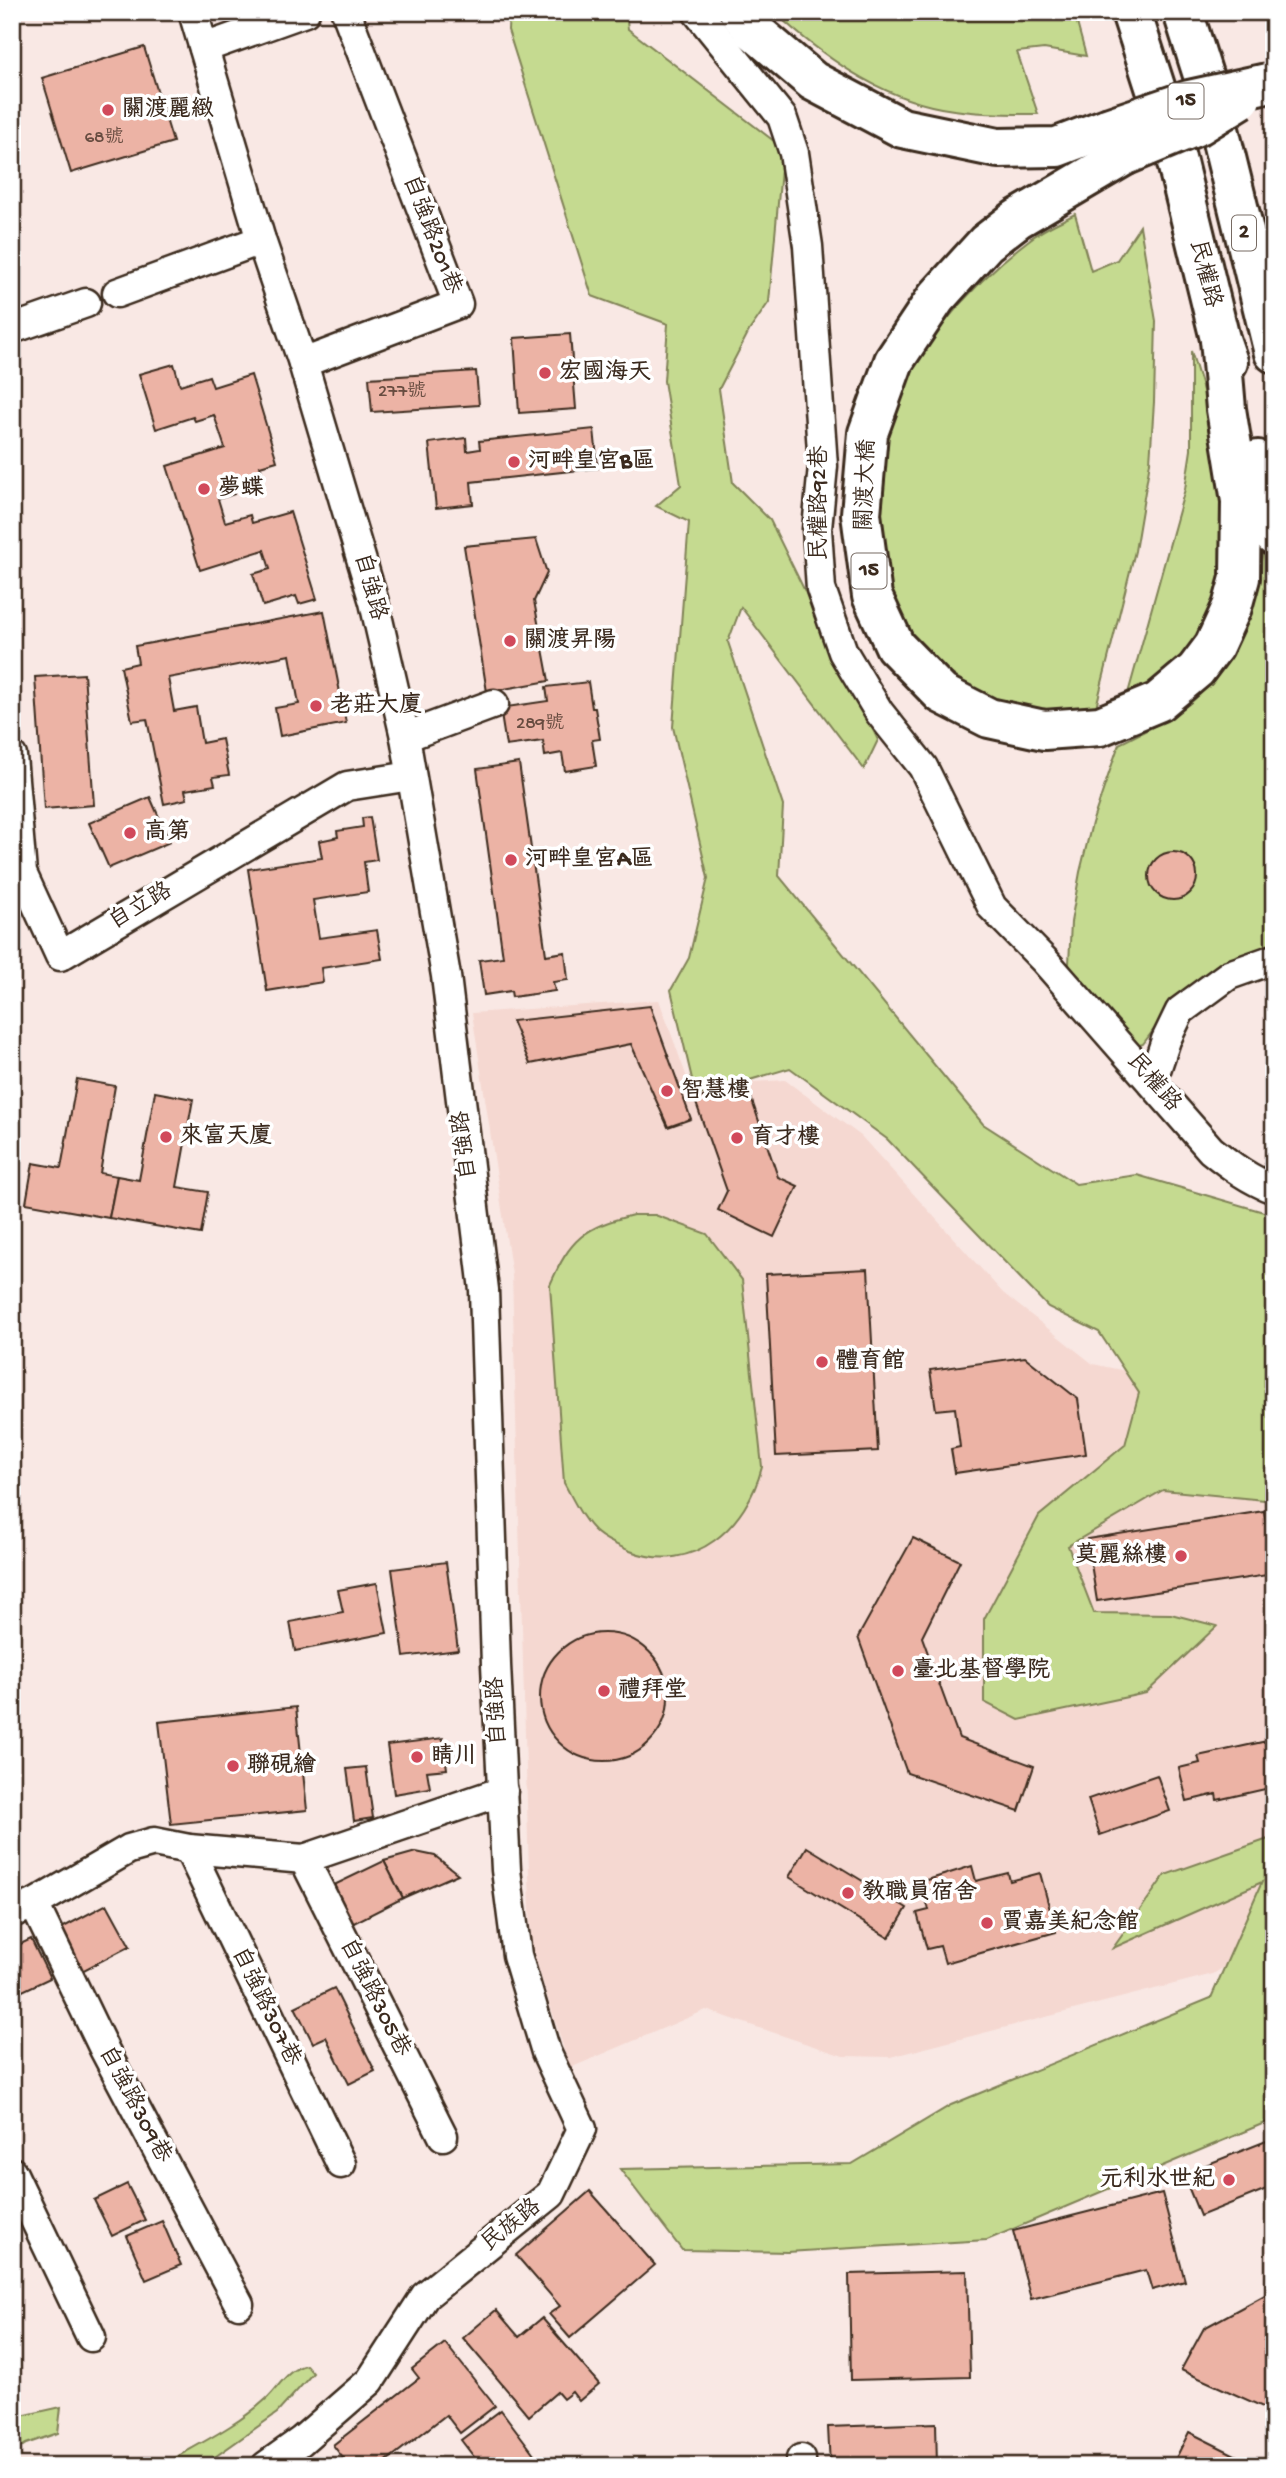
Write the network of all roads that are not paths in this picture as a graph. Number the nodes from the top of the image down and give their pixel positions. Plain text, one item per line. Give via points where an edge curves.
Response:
1 (193, 12) edge
2 (305, 12) edge
3 (346, 12) edge
4 (697, 12) edge
5 (739, 12) edge
6 (1132, 12) edge
7 (1183, 12) edge
8 (204, 48) junction
9 (1270, 82) edge
10 (1115, 142) junction
11 (261, 240) junction
12 (117, 293) dead end
13 (86, 303) dead end
14 (12, 329) edge
15 (1220, 339) junction
16 (1274, 353) edge
17 (303, 363) junction
18 (1274, 536) edge
19 (494, 704) dead end
20 (405, 737) junction
21 (12, 756) edge
22 (411, 776) junction
23 (1274, 959) edge
24 (1045, 961) joint
25 (1152, 1082) junction
26 (1274, 1189) edge
27 (503, 1791) junction
28 (189, 1849) junction
29 (304, 1859) junction
30 (23, 1908) edge
31 (443, 2136) dead end
32 (341, 2164) dead end
33 (12, 2172) edge
34 (239, 2304) dead end
35 (90, 2337) dead end
36 (266, 2466) edge

1 - 8 street, 自強路
2 - 8 street
3 - 17 street, 自強路201巷 via 458,304
4 - 24 street, 民權路92巷 via 782,117 794,153 808,246 823,467 817,529 821,589 843,652 879,712 923,767 992,907
5 - 10 main road, 關渡大橋 / 15 via 753,30 813,81 902,128 998,148
6 - 15 main road, 民權路 / 2 via 1169,130
7 - 16 main road, 2 via 1215,113
8 - 11 street, 自強路
9 - 10 main road, 關渡大橋 / 15, bridge via 1189,100
10 - 15 main road, 關渡大橋 / 15 via 986,243 936,298 894,361 868,433 861,514 872,596 895,646 942,694 989,718 1044,730 1100,726 1158,702 1196,670 1233,607 1240,578 1241,501
11 - 12 street
11 - 17 street, 自強路
13 - 14 street
15 - 18 main road, 民權路 / 2 via 1251,429
17 - 20 street, 自強路 via 374,602
19 - 20 street
20 - 22 street, 自強路
21 - 22 street, 自立路 via 22,873 60,956 347,786
22 - 27 street, 自強路 via 446,976 484,1290
23 - 25 street via 1229,975 1181,1011
24 - 25 street, 民權路
25 - 26 street, 民權路 via 1211,1150
27 - 29 street
27 - 36 street, 民族路 via 506,1870 517,1955 546,2052 582,2129 551,2194 425,2297 370,2381
28 - 29 street
28 - 30 street via 153,1842 129,1849
28 - 32 street, 自強路307巷
29 - 31 street, 自強路305巷
30 - 34 street, 自強路309巷 via 104,2049
33 - 35 street

